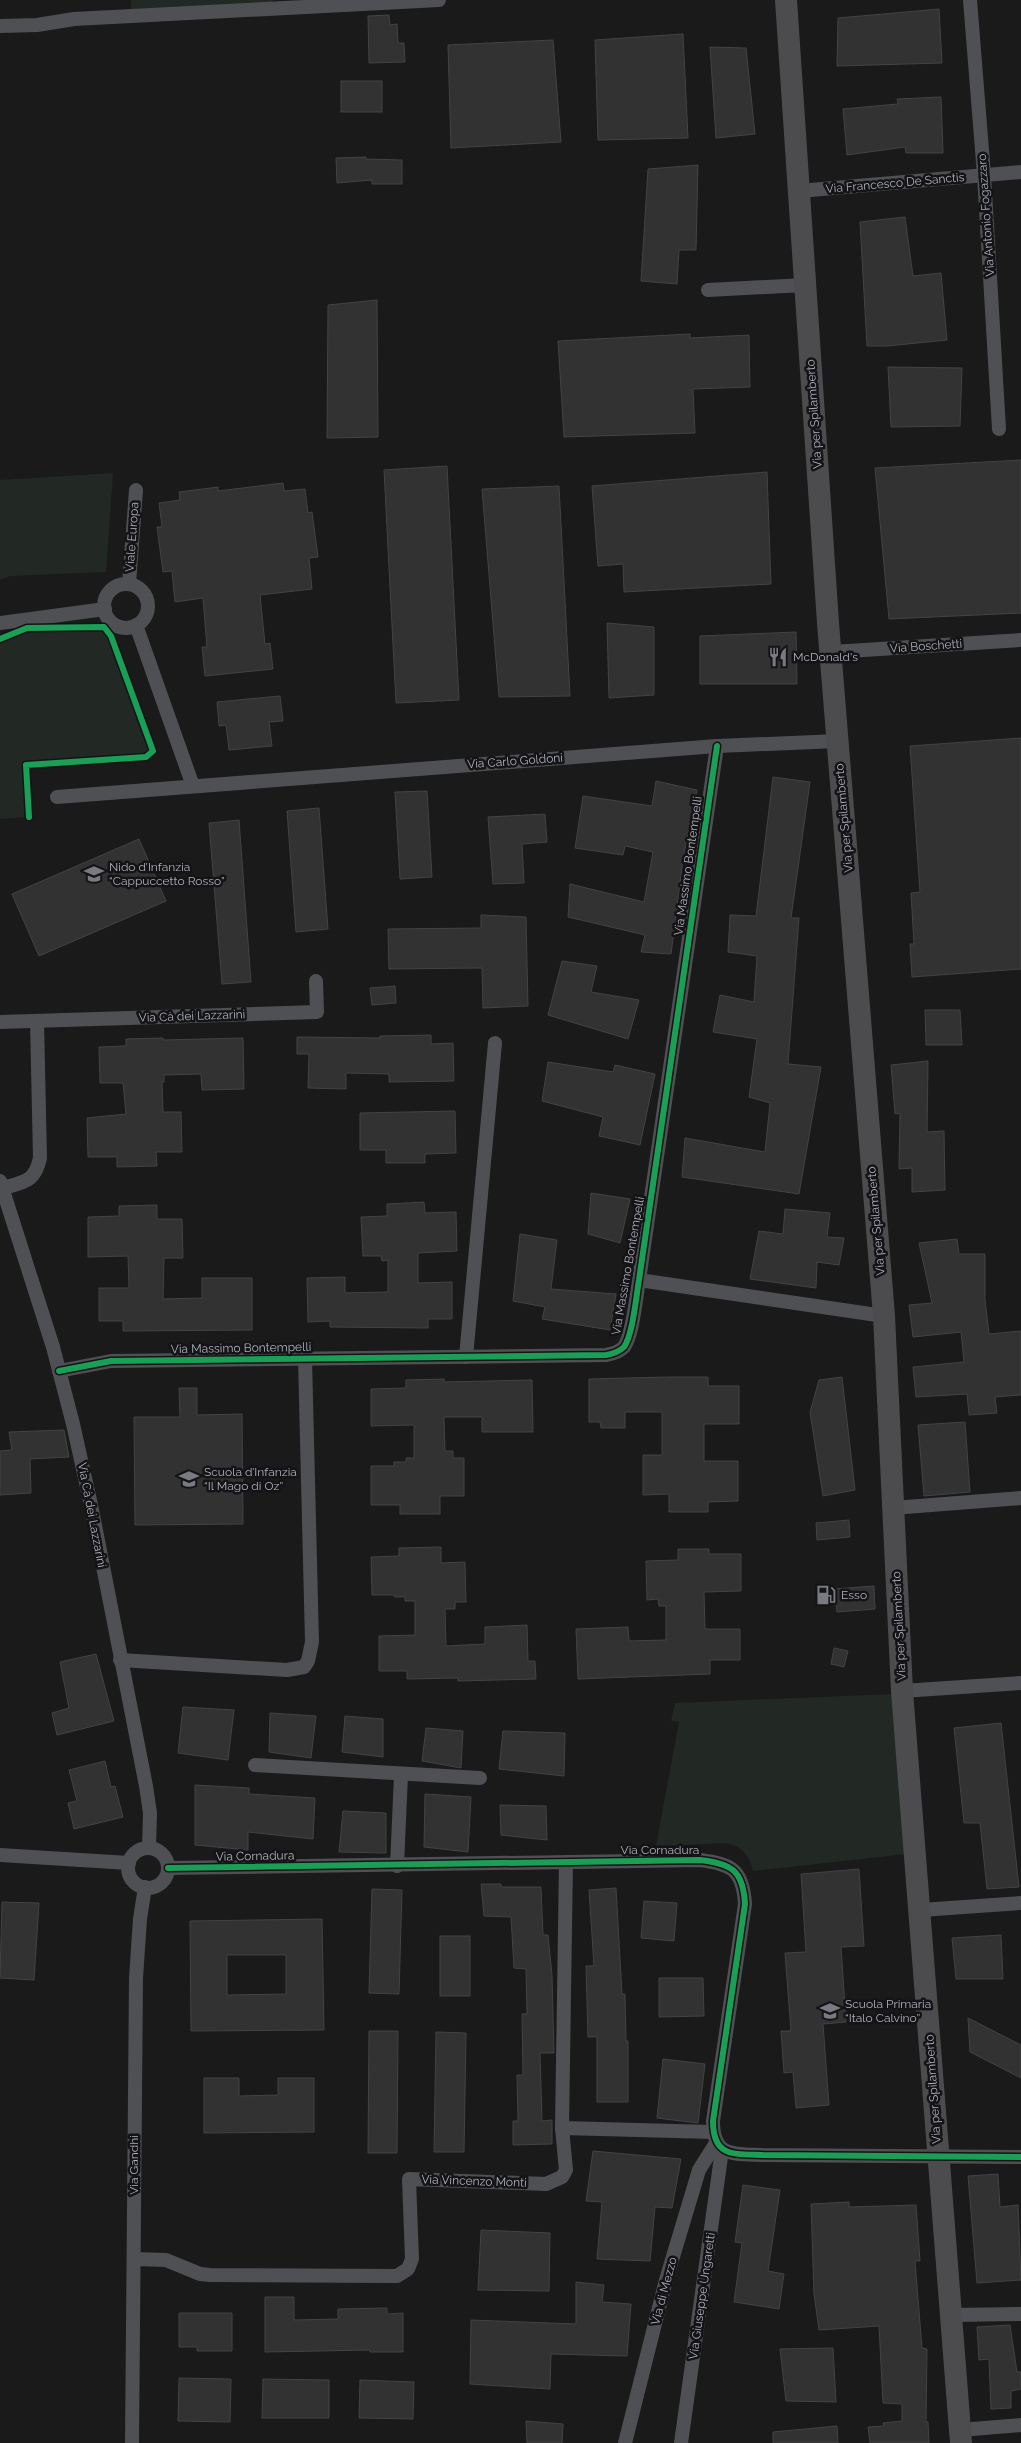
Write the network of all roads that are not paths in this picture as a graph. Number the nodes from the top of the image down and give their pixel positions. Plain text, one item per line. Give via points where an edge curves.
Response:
1 (439, 0) edge
2 (786, 0) edge
3 (970, 0) edge
4 (0, 26) edge
5 (1021, 172) edge
6 (984, 175) junction
7 (799, 191) junction
8 (805, 285) junction
9 (708, 290) dead end
10 (1000, 430) dead end
11 (136, 490) dead end
12 (129, 584) junction
13 (105, 609) junction
14 (0, 623) edge
15 (136, 625) junction
16 (1021, 640) edge
17 (832, 652) junction
18 (838, 741) junction
19 (717, 746) junction
20 (193, 786) junction
21 (57, 797) dead end
22 (316, 982) dead end
23 (37, 1021) junction
24 (0, 1022) edge
25 (495, 1043) dead end
26 (1, 1184) edge
27 (639, 1280) junction
28 (884, 1316) junction
29 (466, 1357) junction
30 (305, 1359) junction
31 (59, 1371) junction
32 (1021, 1498) edge
33 (893, 1508) junction
34 (120, 1660) junction
35 (1021, 1683) edge
36 (902, 1691) junction
37 (255, 1765) dead end
38 (401, 1775) junction
39 (480, 1778) dead end
40 (150, 1848) junction
41 (0, 1855) edge
42 (566, 1862) junction
43 (129, 1863) junction
44 (397, 1866) junction
45 (168, 1868) junction
46 (145, 1887) junction
47 (1021, 1903) edge
48 (921, 1910) junction
49 (562, 2128) junction
50 (717, 2142) junction
51 (938, 2156) junction
52 (1021, 2157) edge
53 (134, 2259) junction
54 (1021, 2314) edge
55 (951, 2315) junction
56 (1021, 2425) edge
57 (960, 2436) edge
58 (132, 2443) edge
59 (625, 2443) edge
60 (681, 2443) edge

1 - 4 street via 74,19
2 - 7 main road, Via per Spilamberto
3 - 6 street, Via Antonio Fogazzaro
5 - 6 street, Via Francesco De Sanctis
6 - 7 street, Via Francesco De Sanctis
6 - 10 street, Via Antonio Fogazzaro
7 - 8 main road, Via per Spilamberto
8 - 9 street
8 - 17 main road, Via per Spilamberto
11 - 12 street, Viale Europa
12 - 13 street via 122,584 111,591
12 - 15 street via 144,594 148,605 145,617
13 - 14 street
13 - 15 street via 110,620 119,627
15 - 20 street
16 - 17 street, Via Boschetti
17 - 18 main road, Via per Spilamberto
18 - 19 street, Via Carlo Goldoni
18 - 28 main road, Via per Spilamberto
19 - 20 street, Via Carlo Goldoni
19 - 27 street, Via Massimo Bontempelli
20 - 21 street, Via Carlo Goldoni
22 - 23 street, Via Cà dei Lazzarini via 317,1012
23 - 24 street, Via Cà dei Lazzarini
23 - 26 street, Via Cà dei Lazzarini via 39,1164 32,1179
25 - 29 street
26 - 31 street, Via Cà dei Lazzarini
27 - 28 street, Via Massimo Bontempelli
27 - 29 street, Via Massimo Bontempelli via 628,1338 618,1352 606,1355
28 - 33 main road, Via per Spilamberto
29 - 30 street, Via Massimo Bontempelli
30 - 31 street, Via Massimo Bontempelli via 110,1361
30 - 34 street, Via Massimo Bontempelli via 312,1642 308,1661 304,1667 276,1670
31 - 34 street, Via Cà dei Lazzarini via 91,1505
32 - 33 street
33 - 36 main road, Via per Spilamberto
34 - 40 street, Via Cà dei Lazzarini via 146,1786
35 - 36 street
36 - 48 main road, Via per Spilamberto
37 - 38 street
38 - 39 street
38 - 44 street
40 - 43 street via 136,1852
40 - 45 street via 163,1854
41 - 43 street
42 - 44 street, Via Cornadura
42 - 49 street, Via Vincenzo Monti
42 - 50 street, Via Cornadura via 700,1860 725,1864 734,1869 740,1879 745,1904
43 - 46 street via 128,1869 134,1881
44 - 45 street, Via Cornadura
45 - 46 street via 167,1875 158,1885
46 - 53 street, Via Gandhi via 136,1978
47 - 48 street
48 - 51 main road, Via per Spilamberto
49 - 50 street
49 - 53 street, Via Vincenzo Monti via 566,2170 562,2177 546,2184 409,2179 412,2259 408,2269 397,2276 210,2275 166,2260
50 - 51 street via 732,2154
50 - 59 street, Via di Mezzo via 699,2170 666,2280
50 - 60 street, Via Giuseppe Ungaretti
51 - 52 street
51 - 55 main road, Via per Spilamberto
53 - 58 street, Via Gandhi
54 - 55 street
55 - 57 main road, Via per Spilamberto
56 - 57 street

